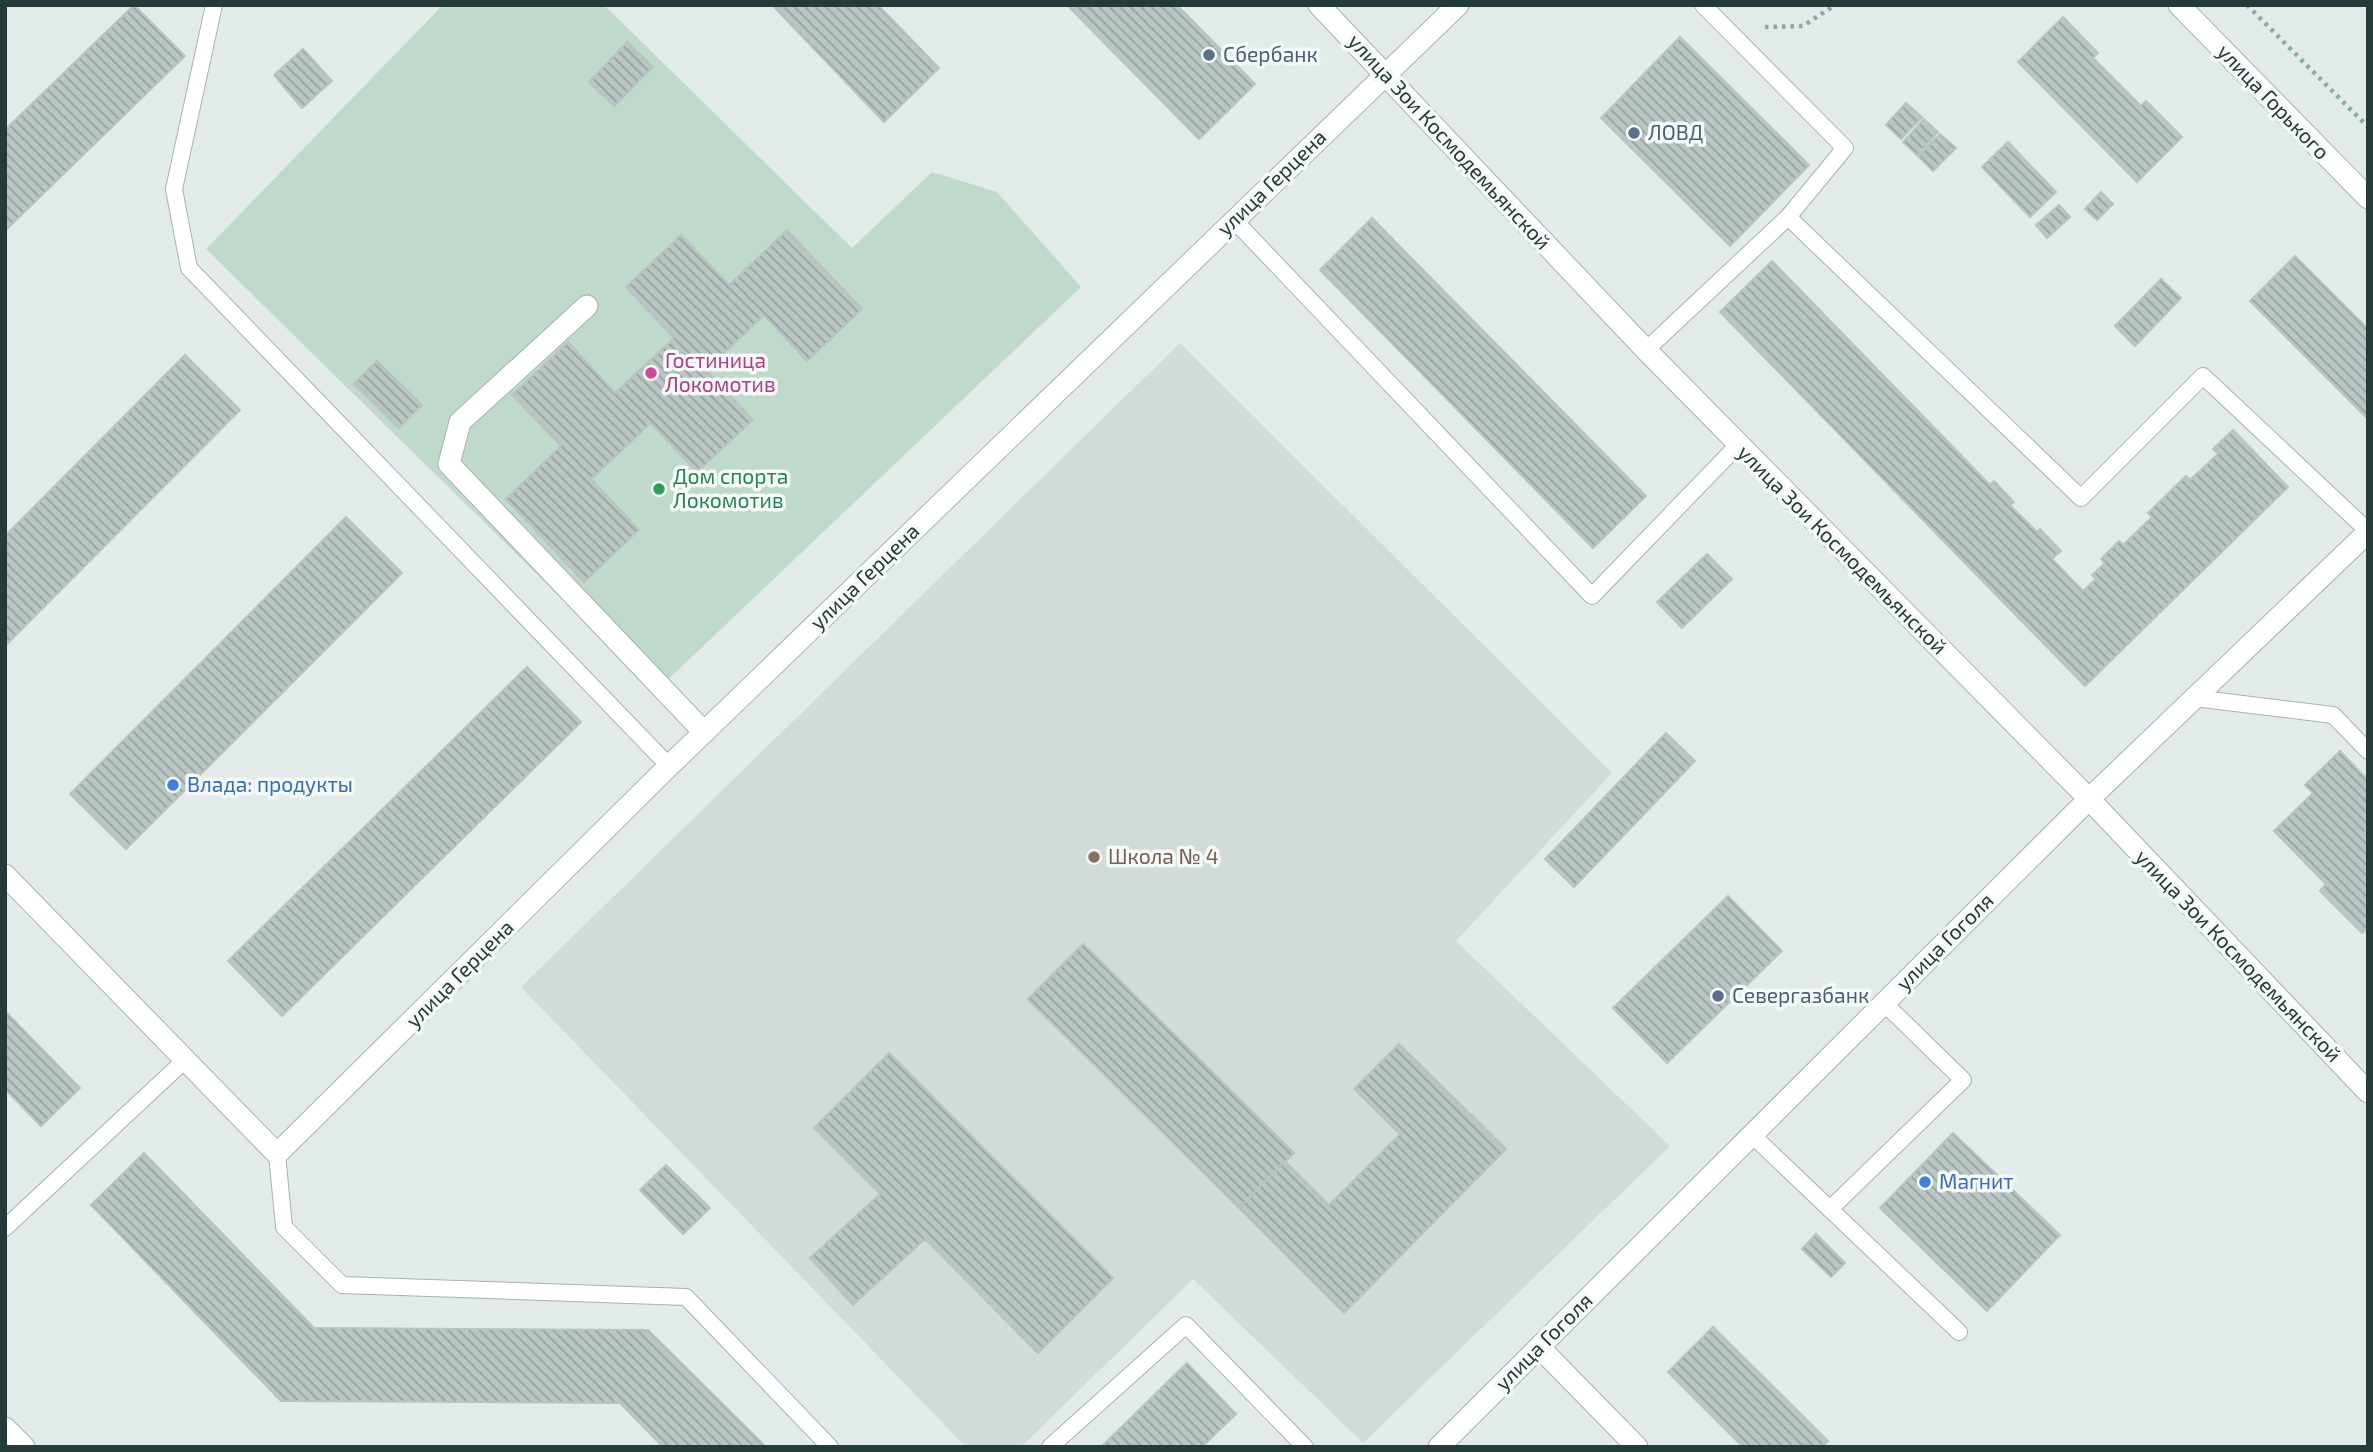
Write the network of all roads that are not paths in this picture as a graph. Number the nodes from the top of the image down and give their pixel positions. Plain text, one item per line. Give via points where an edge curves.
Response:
1 (215, 5) edge
2 (1319, 5) edge
3 (1458, 5) edge
4 (1703, 5) edge
5 (2179, 5) edge
6 (1385, 74) junction
7 (2368, 198) edge
8 (1788, 217) junction
9 (1234, 220) junction
10 (587, 306) dead end
11 (1646, 350) junction
12 (1739, 444) junction
13 (2368, 532) edge
14 (2194, 698) junction
15 (704, 732) junction
16 (2368, 751) edge
17 (669, 766) junction
18 (2089, 799) junction
19 (5, 875) edge
20 (1884, 1003) junction
21 (186, 1060) junction
22 (2368, 1092) edge
23 (1752, 1135) junction
24 (277, 1154) junction
25 (1830, 1209) junction
26 (5, 1228) edge
27 (1959, 1332) dead end
28 (1539, 1347) junction
29 (5, 1428) edge
30 (24, 1447) edge
31 (830, 1447) edge
32 (1050, 1447) edge
33 (1305, 1447) edge
34 (1439, 1447) edge
35 (1637, 1447) edge

1 - 17 lane via 174,189 189,268
2 - 6 street, улица Зои Космодемьянской
3 - 6 street, улица Герцена
4 - 8 lane via 1845,148
5 - 7 street, улица Горького
6 - 9 street, улица Герцена
6 - 11 street, улица Зои Космодемьянской
8 - 11 lane
8 - 13 lane via 2081,498 2203,376
9 - 12 lane via 1592,596
9 - 15 street, улица Герцена
10 - 15 street via 460,422 449,464
11 - 12 street, улица Зои Космодемьянской
12 - 18 street, улица Зои Космодемьянской
13 - 14 street, улица Гоголя
14 - 16 lane via 2333,715
14 - 18 street, улица Гоголя
15 - 17 street, улица Герцена
17 - 24 street, улица Герцена
18 - 20 street, улица Гоголя
18 - 22 street, улица Зои Космодемьянской
19 - 21 street
20 - 23 street, улица Гоголя
20 - 25 lane via 1963,1080
21 - 24 street
21 - 26 lane
23 - 25 lane
23 - 28 street, улица Гоголя
24 - 31 lane via 284,1227 342,1285 686,1297
25 - 27 lane
28 - 34 street, улица Гоголя
28 - 35 street
29 - 30 street
32 - 33 lane via 1186,1325

